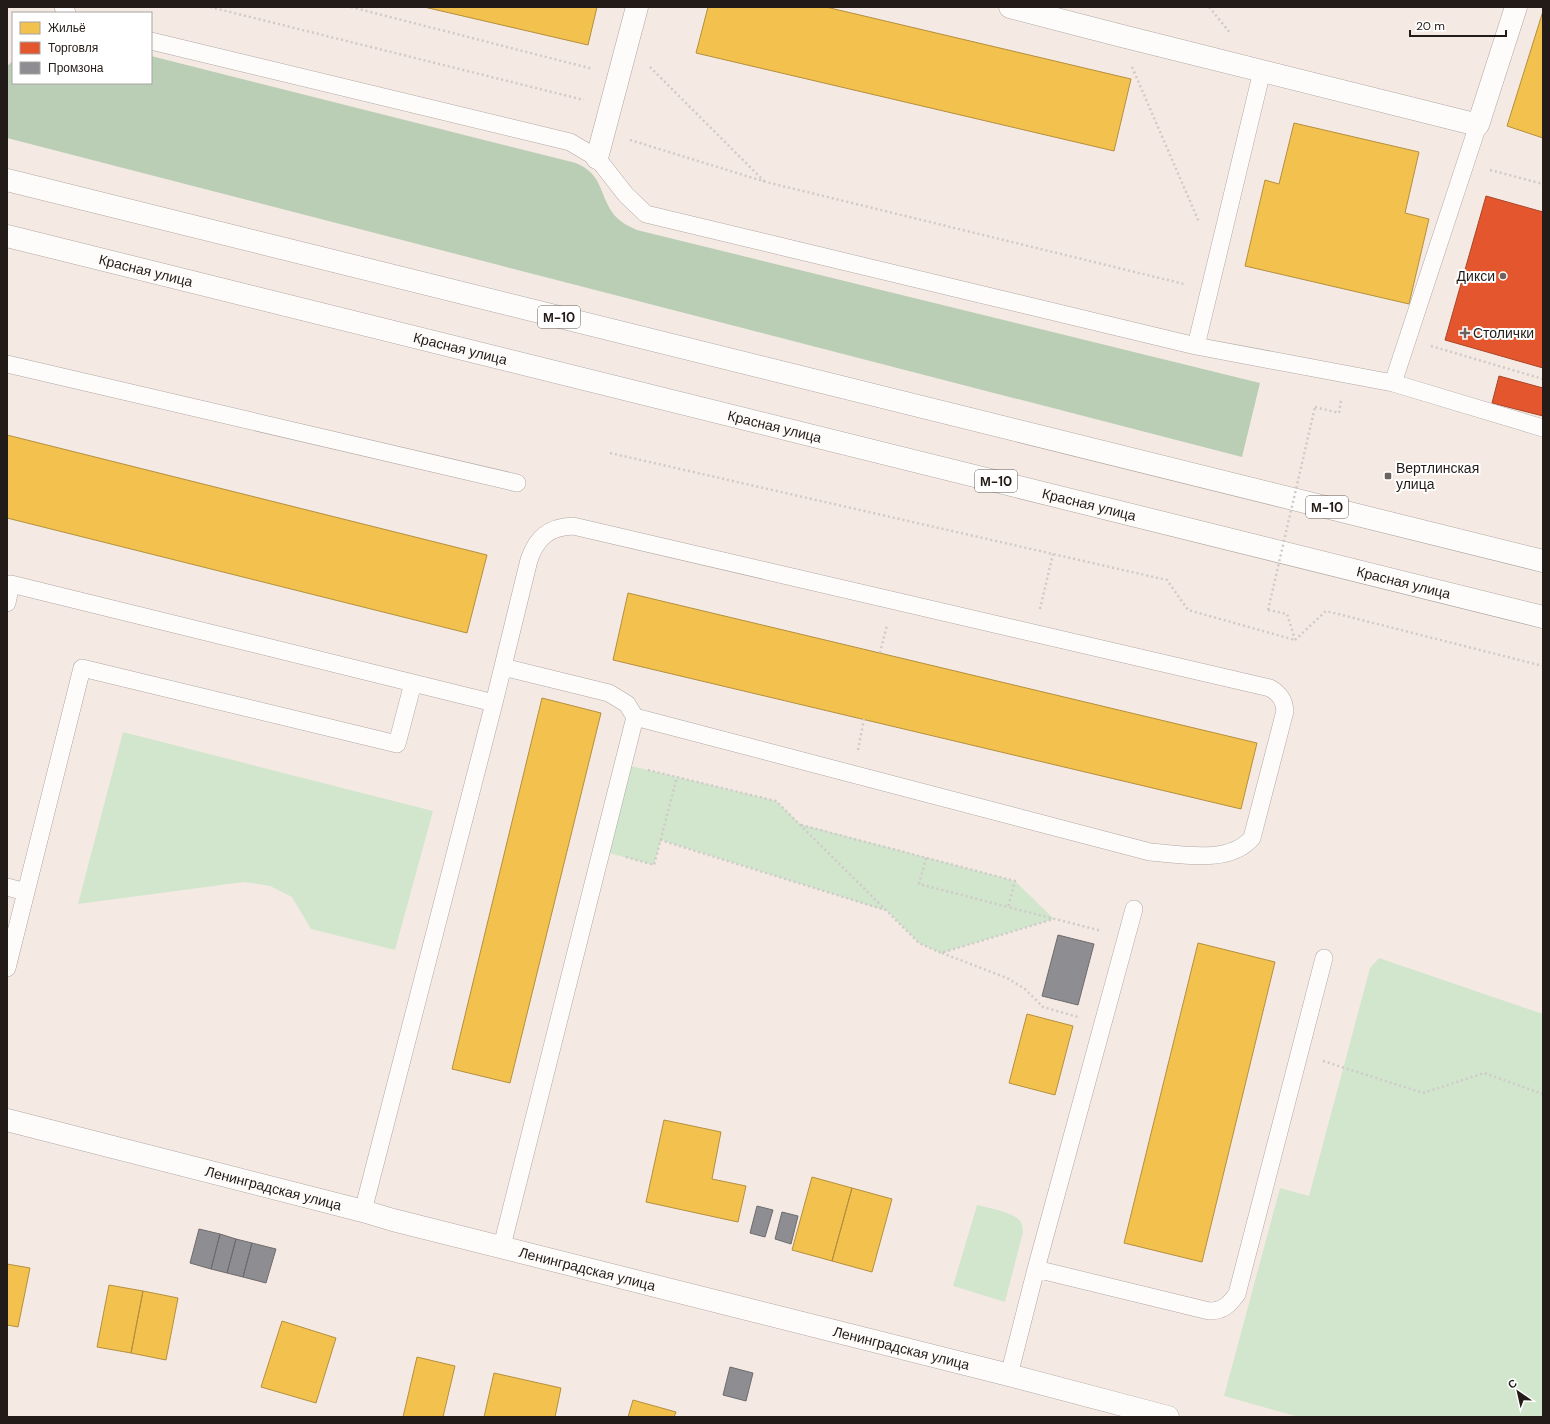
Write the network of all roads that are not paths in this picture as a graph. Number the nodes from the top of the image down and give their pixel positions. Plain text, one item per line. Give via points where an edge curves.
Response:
1 (637, 7) edge
2 (1010, 7) edge
3 (1516, 7) edge
4 (152, 41) edge
5 (1262, 71) junction
6 (1478, 125) junction
7 (597, 158) junction
8 (7, 180) edge
9 (7, 236) edge
10 (1196, 346) junction
11 (7, 364) edge
12 (1393, 383) junction
13 (1543, 428) edge
14 (517, 483) dead end
15 (1543, 561) edge
16 (7, 603) edge
17 (1543, 618) edge
18 (503, 667) junction
19 (413, 683) junction
20 (494, 703) junction
21 (635, 718) junction
22 (7, 887) edge
23 (26, 892) junction
24 (1134, 909) dead end
25 (1324, 958) dead end
26 (7, 968) edge
27 (7, 1120) edge
28 (363, 1211) junction
29 (502, 1246) junction
30 (1036, 1269) junction
31 (1009, 1375) junction
32 (1168, 1417) edge

1 - 7 main road
2 - 5 main road
3 - 6 main road
4 - 7 lane via 570,142
5 - 6 main road
5 - 10 lane
6 - 12 lane
7 - 10 lane via 626,195 646,214
8 - 15 main road, М-10
9 - 17 main road, Красная улица / М-10
10 - 12 lane
11 - 14 lane
12 - 13 lane
16 - 19 lane via 11,584
18 - 20 lane
18 - 21 lane via 609,693 627,704
18 - 21 lane via 533,549 539,539 547,533 556,528 573,526 1270,688 1282,698 1285,711 1252,838 1247,844 1209,857 1150,852
19 - 20 lane
19 - 23 lane via 397,744 82,668
20 - 28 lane
21 - 29 lane
22 - 23 lane
23 - 26 lane
24 - 30 lane
25 - 30 lane via 1237,1294 1227,1307 1209,1311
27 - 28 main road, Ленинградская улица
28 - 29 main road, Ленинградская улица
29 - 31 main road, Ленинградская улица
30 - 31 lane
31 - 32 main road, Ленинградская улица

